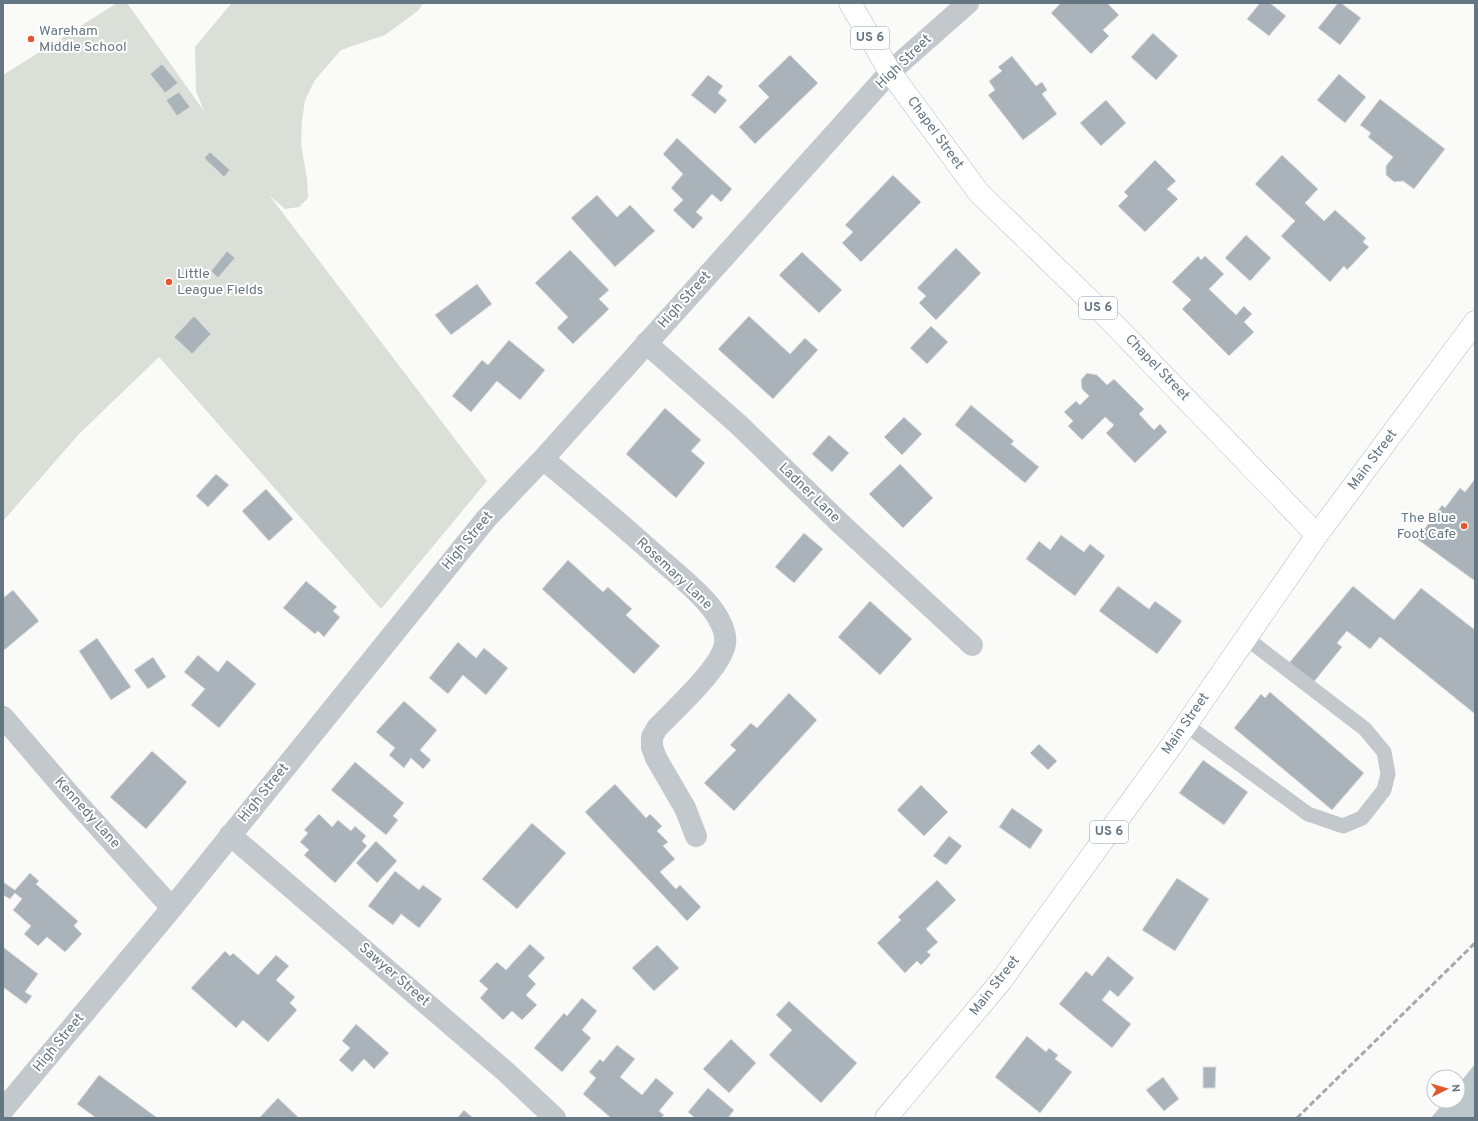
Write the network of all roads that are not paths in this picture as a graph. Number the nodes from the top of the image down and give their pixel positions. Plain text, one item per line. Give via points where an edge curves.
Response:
1 (850, 3) edge
2 (968, 3) edge
3 (890, 72) junction
4 (1475, 322) edge
5 (646, 343) junction
6 (543, 459) junction
7 (1317, 534) junction
8 (1246, 638) junction
9 (972, 644) dead end
10 (3, 717) edge
11 (1186, 725) junction
12 (230, 835) junction
13 (696, 836) dead end
14 (172, 908) junction
15 (3, 1110) edge
16 (555, 1118) edge
17 (886, 1118) edge

1 - 3 main road, US 6
2 - 3 street, High Street
3 - 5 street, High Street
3 - 7 main road, Chapel Street / US 6 via 978,193 1108,318
4 - 7 main road, Main Street
5 - 6 street, High Street
5 - 9 street, Ladner Lane via 739,425 842,525
6 - 12 street, High Street via 486,519
6 - 13 street, Rosemary Lane via 692,588 713,610 724,627 725,643 719,660 657,728 652,737 656,758 685,808
7 - 8 main road, Main Street / US 6
8 - 11 main road, Main Street / US 6
8 - 11 lane via 1365,729 1384,752 1388,774 1384,790 1362,818 1343,826 1308,814
10 - 14 street, Kennedy Lane
11 - 17 main road, Main Street / US 6 via 1001,981
12 - 14 street, High Street
12 - 16 street, Sawyer Street via 506,1072
14 - 15 street, High Street

